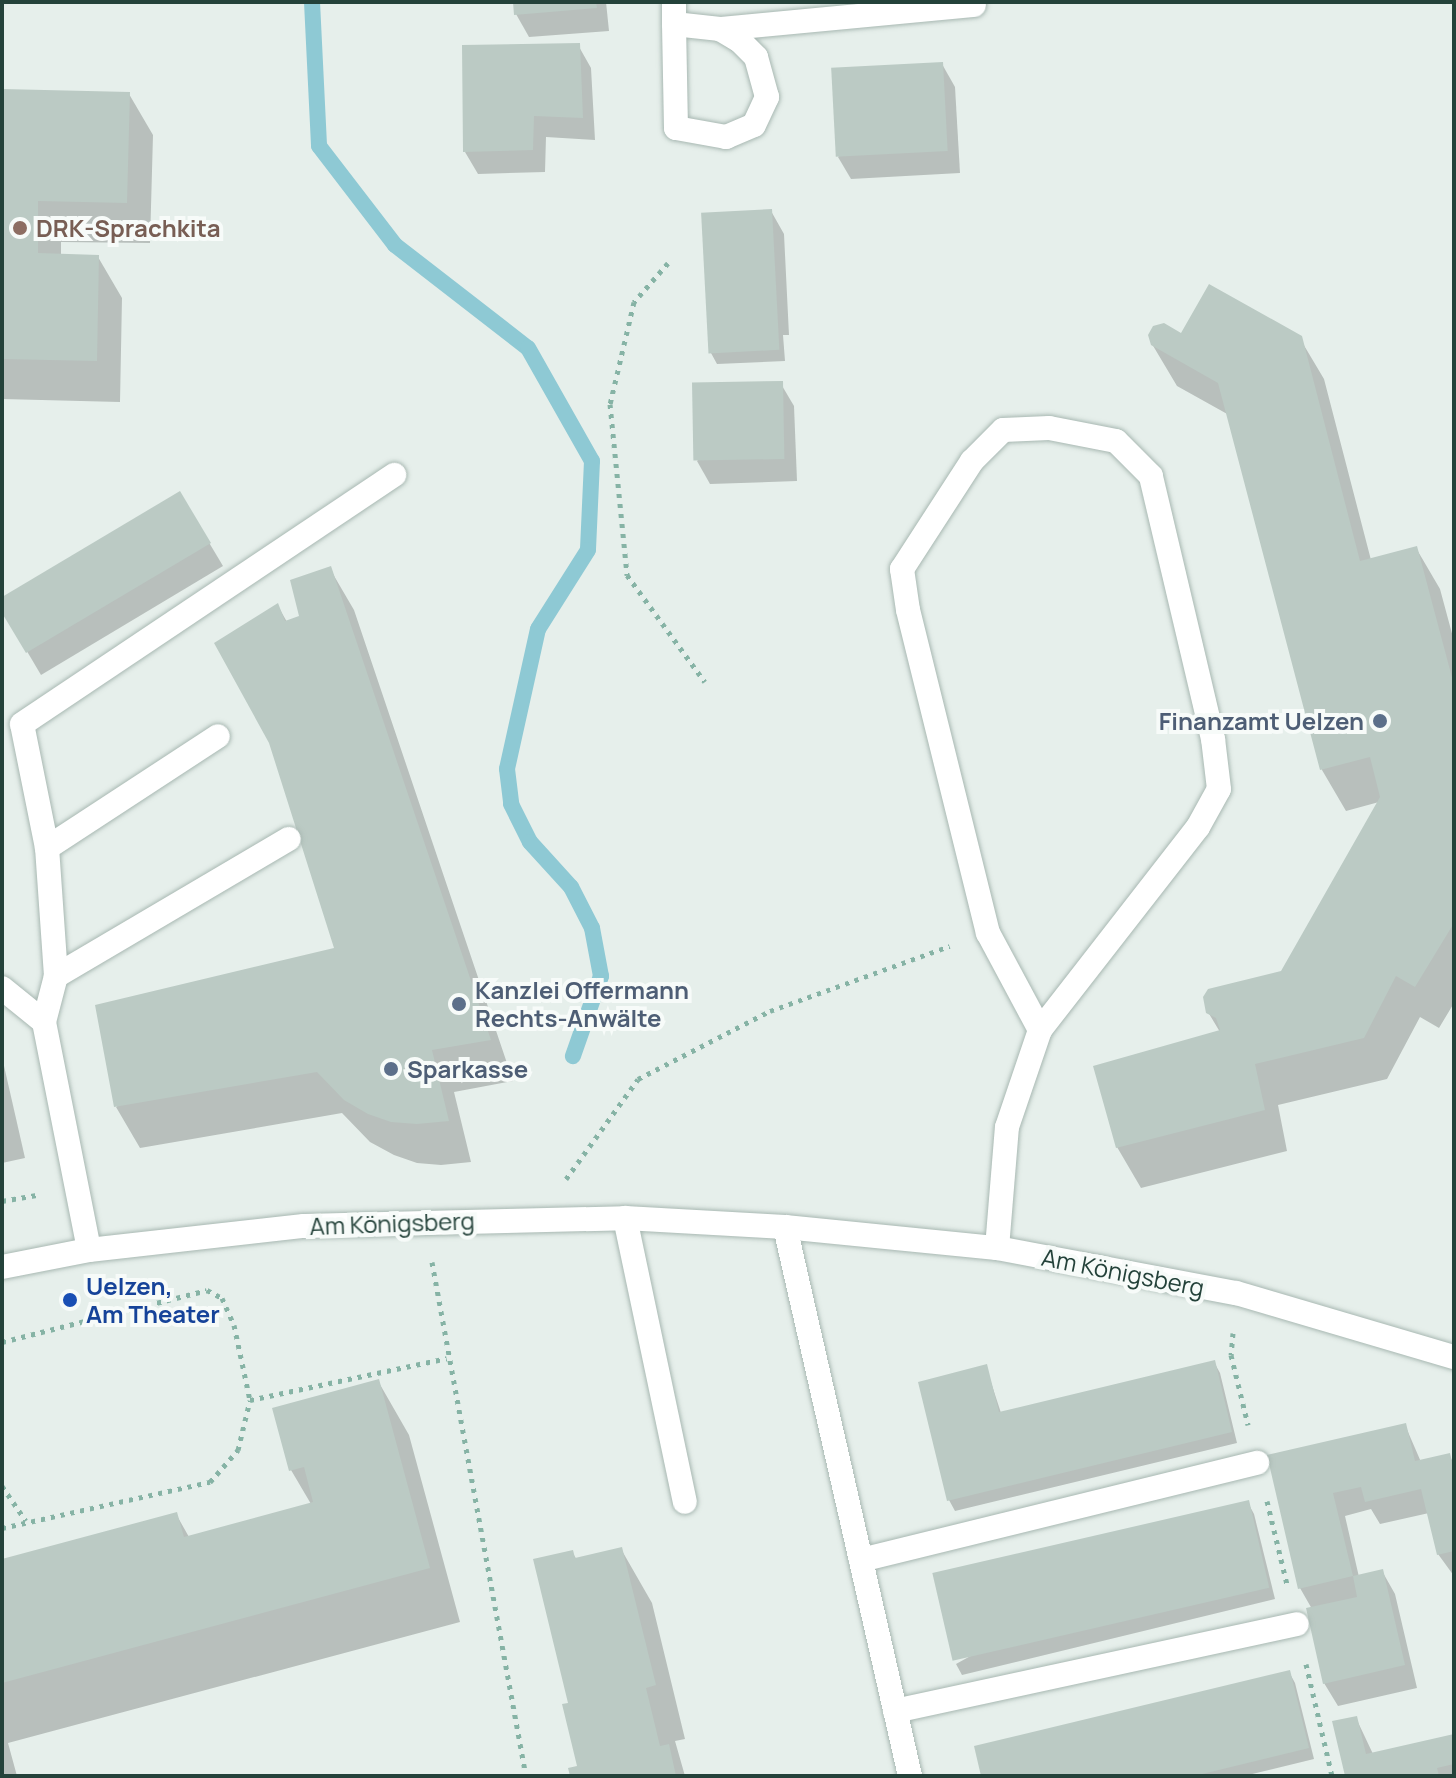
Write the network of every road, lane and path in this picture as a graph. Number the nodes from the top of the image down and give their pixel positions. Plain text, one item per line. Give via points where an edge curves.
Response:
1 (974, 5) dead end
2 (674, 13) edge
3 (720, 29) junction
4 (668, 263) dead end
5 (394, 475) dead end
6 (705, 682) dead end
7 (218, 736) dead end
8 (289, 839) dead end
9 (47, 848) junction
10 (988, 933) junction
11 (56, 976) junction
12 (2, 988) edge
13 (44, 1022) junction
14 (1040, 1030) junction
15 (625, 1218) junction
16 (537, 1219) junction
17 (426, 1222) junction
18 (785, 1227) junction
19 (997, 1248) junction
20 (89, 1250) junction
21 (2, 1267) edge
22 (1236, 1293) junction
23 (2, 1342) edge
24 (1454, 1357) edge
25 (447, 1358) junction
26 (250, 1400) junction
27 (1257, 1463) junction
28 (2, 1486) edge
29 (685, 1502) dead end
30 (26, 1521) junction
31 (2, 1528) edge
32 (861, 1560) junction
33 (1297, 1624) junction
34 (895, 1711) junction
35 (526, 1776) edge
36 (910, 1776) edge
37 (1332, 1776) edge

1 - 3 street
2 - 3 street
2 - 3 street via 676,128 726,137 754,125 767,97 756,57
4 - 6 path via 634,302 610,404 627,575
5 - 9 street via 22,724
7 - 9 street
8 - 11 street
9 - 11 street
10 - 14 street
10 - 14 street via 902,569 972,461 1003,430 1049,428 1116,441 1151,476 1213,739 1219,789 1198,827
10 - 16 path via 770,1011 638,1079
11 - 13 street
12 - 13 street
13 - 20 street
14 - 19 street via 1007,1127
15 - 16 street, Am Königsberg
15 - 18 street, Am Königsberg
15 - 29 street
16 - 17 street, Am Königsberg
17 - 20 street, Am Königsberg via 304,1226
17 - 25 path
18 - 19 street, Am Königsberg
18 - 32 street
19 - 22 street, Am Königsberg
20 - 21 street, Am Königsberg
22 - 24 street, Am Königsberg
22 - 27 path via 1231,1355
23 - 26 path via 207,1290 222,1298 234,1325
25 - 26 path
25 - 35 path
26 - 30 path via 238,1450 210,1482
27 - 32 street
27 - 33 path
28 - 30 path
30 - 31 path
32 - 34 street
33 - 34 street
33 - 37 path
34 - 36 street

